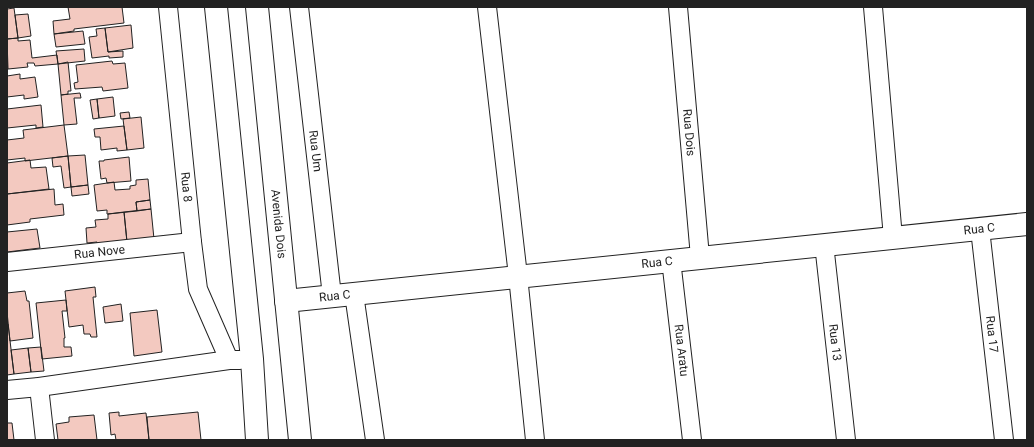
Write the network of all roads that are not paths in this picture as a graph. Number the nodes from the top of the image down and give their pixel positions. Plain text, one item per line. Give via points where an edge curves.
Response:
1 (168, 7) edge
2 (216, 7) edge
3 (257, 7) edge
4 (299, 7) edge
5 (488, 7) edge
6 (678, 7) edge
7 (873, 7) edge
8 (1027, 224) edge
9 (980, 229) junction
10 (893, 238) junction
11 (192, 242) junction
12 (824, 244) junction
13 (700, 257) junction
14 (671, 260) junction
15 (7, 262) edge
16 (518, 276) junction
17 (354, 294) junction
18 (332, 296) junction
19 (286, 301) junction
20 (252, 359) junction
21 (229, 360) junction
22 (39, 387) junction
23 (7, 390) edge
24 (45, 440) edge
25 (257, 440) edge
26 (300, 440) edge
27 (375, 440) edge
28 (535, 440) edge
29 (692, 440) edge
30 (846, 440) edge
31 (1004, 440) edge

1 - 11 street, Rua 8
2 - 20 main road
3 - 19 main road, Avenida Dois
4 - 18 street, Rua Um
5 - 16 street
6 - 13 street, Rua Dois
7 - 10 street
8 - 9 main road, Rua C
9 - 10 main road, Rua C
9 - 31 street, Rua 17
10 - 12 main road, Rua C
11 - 15 street, Rua Nove
11 - 21 street, Rua 8 via 198,289
12 - 13 main road, Rua C
12 - 30 street, Rua 13
13 - 14 main road, Rua C
14 - 16 main road, Rua C
14 - 29 street, Rua Aratu
16 - 17 main road, Rua C
16 - 28 street
17 - 18 main road, Rua C
17 - 27 street
18 - 19 main road, Rua C
19 - 26 main road, Avenida Dois
20 - 21 street
20 - 25 main road
21 - 22 street
22 - 23 street
22 - 24 street

